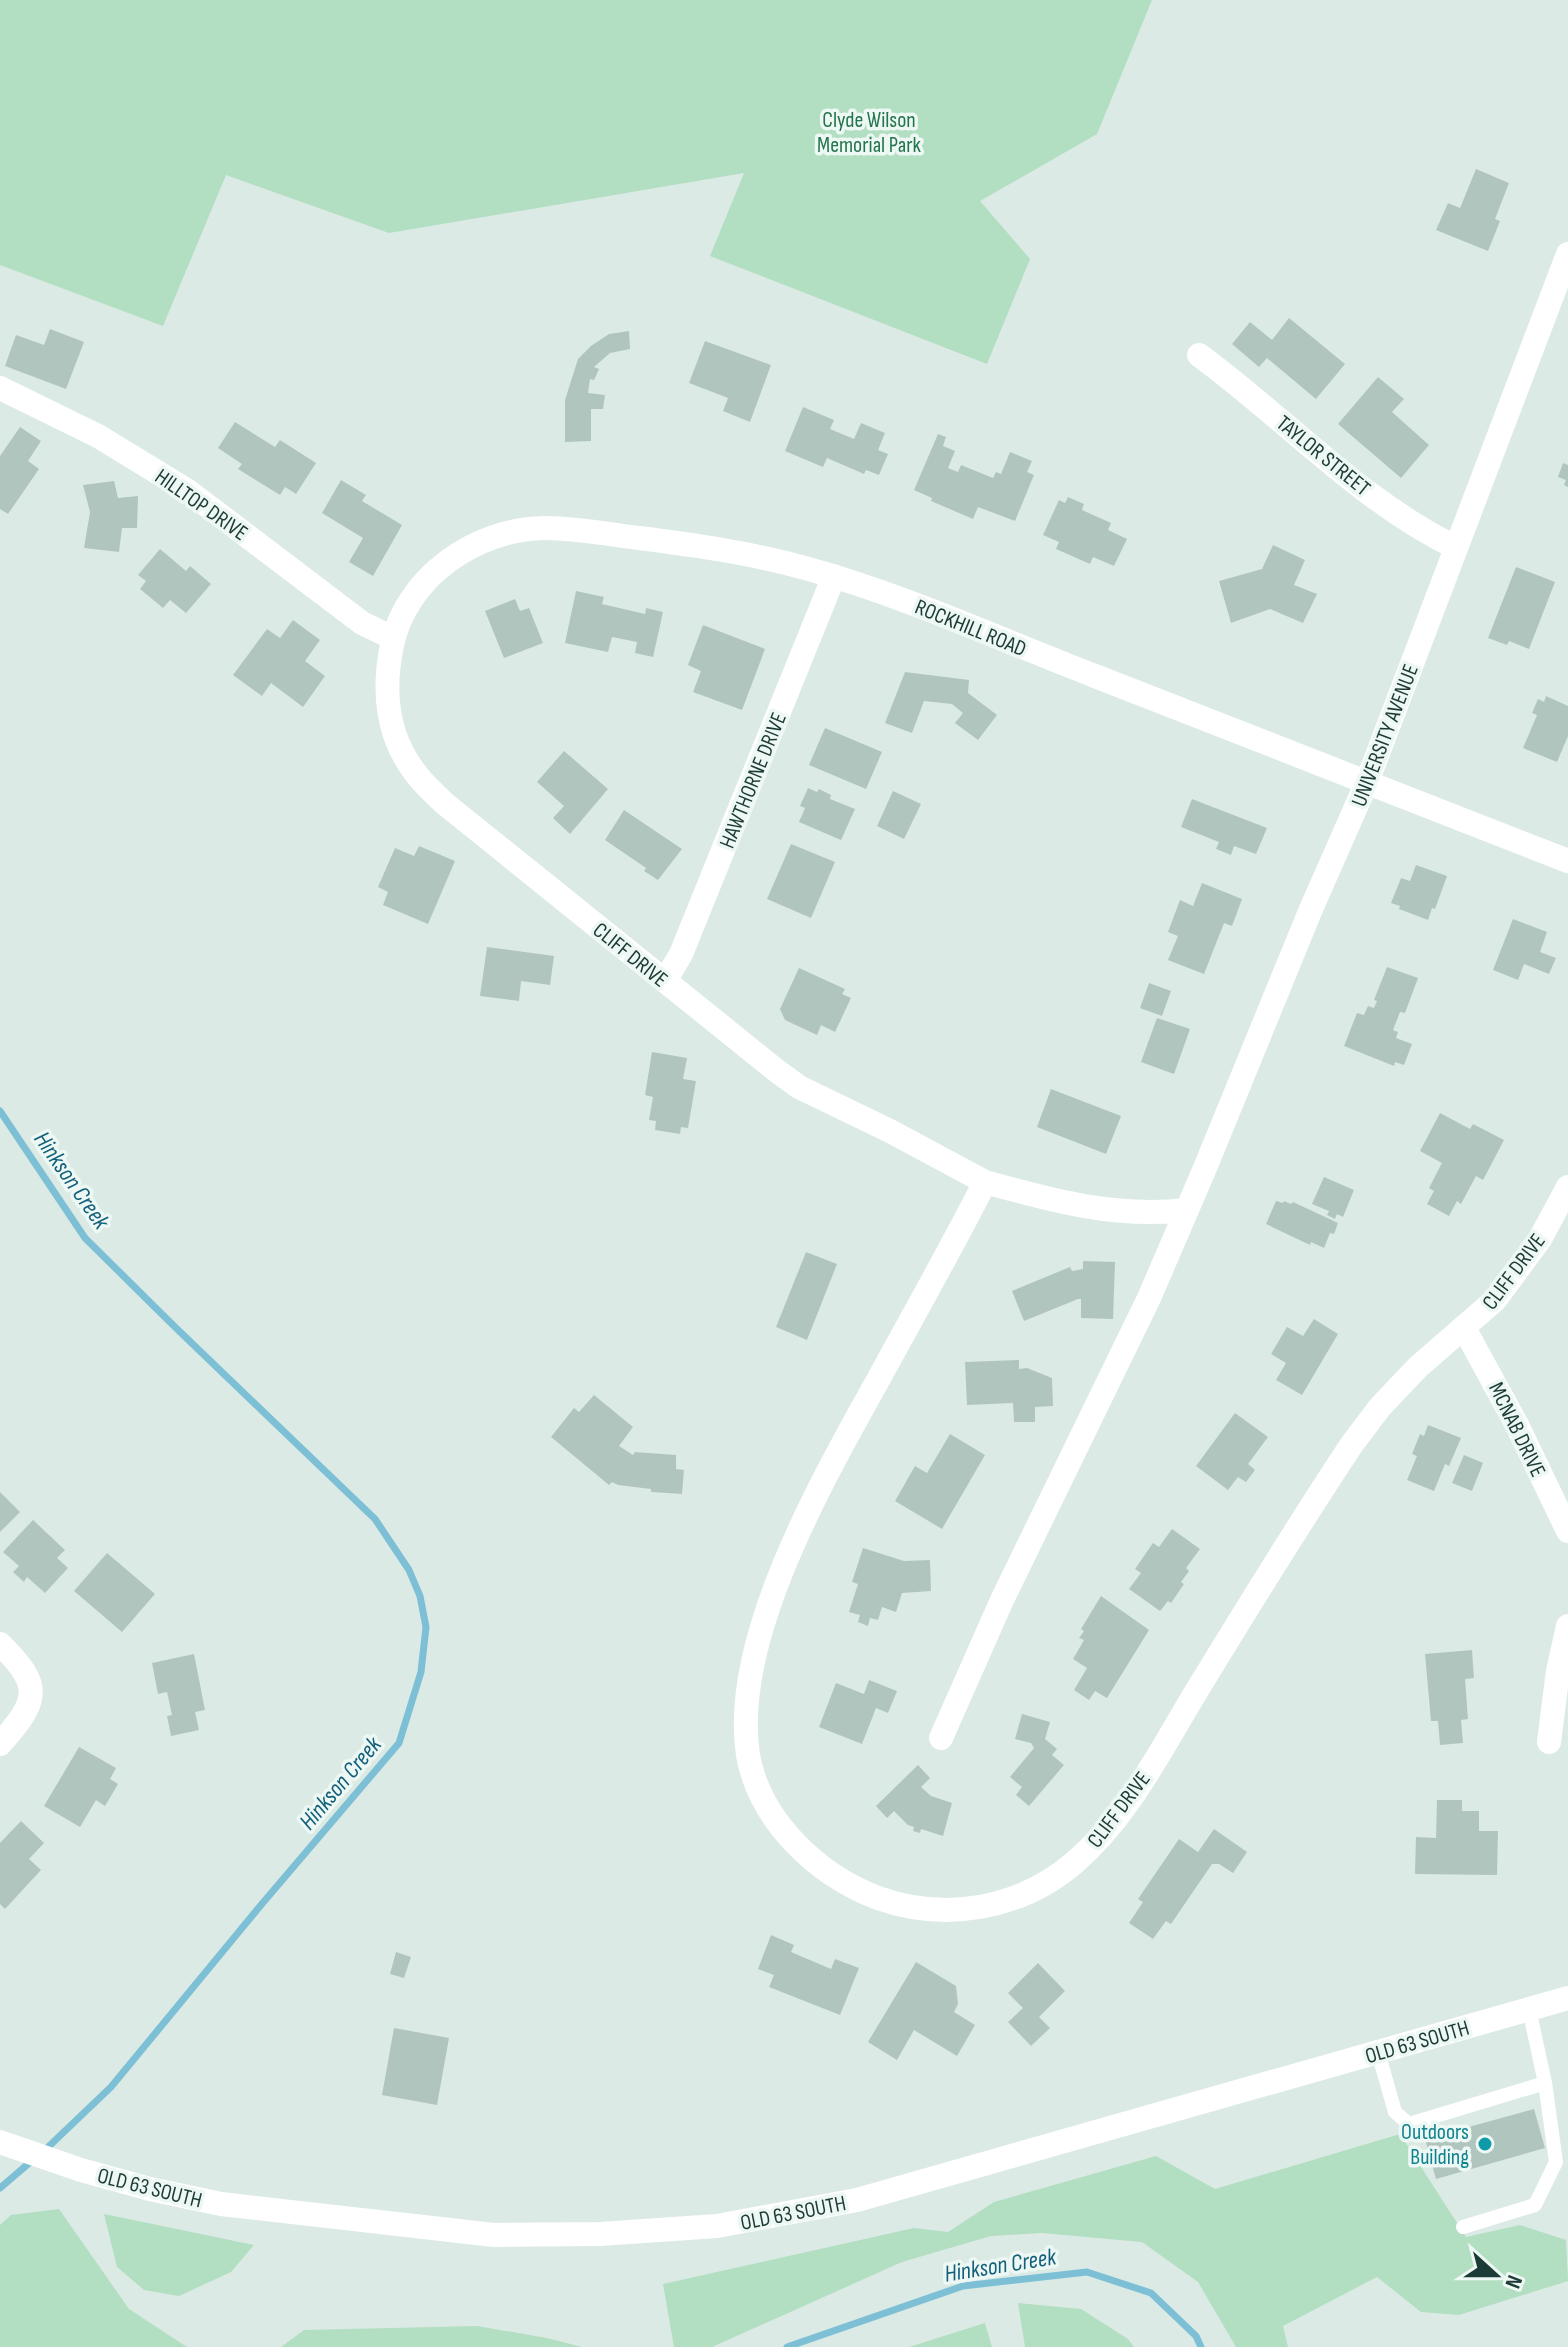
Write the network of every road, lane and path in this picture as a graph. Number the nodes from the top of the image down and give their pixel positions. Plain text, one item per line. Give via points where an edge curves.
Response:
1 (1568, 254) edge
2 (1199, 355) dead end
3 (0, 388) edge
4 (1455, 547) junction
5 (834, 576) junction
6 (393, 638) junction
7 (1367, 782) junction
8 (1568, 861) edge
9 (665, 981) junction
10 (985, 1182) junction
11 (1568, 1187) edge
12 (1187, 1210) junction
13 (1464, 1328) junction
14 (1568, 1531) edge
15 (1568, 1626) edge
16 (0, 1644) edge
17 (941, 1738) dead end
18 (1549, 1742) dead end
19 (0, 1744) edge
20 (1568, 1998) edge
21 (1529, 2009) junction
22 (1378, 2052) junction
23 (1545, 2083) junction
24 (0, 2142) edge
25 (1463, 2227) dead end

1 - 4 street, UNIVERSITY AVENUE
2 - 4 street, TAYLOR STREET via 1381,501
3 - 6 street, HILLTOP DRIVE via 98,436 188,491 362,623
4 - 7 street, UNIVERSITY AVENUE
5 - 6 street, ROCKHILL ROAD via 725,550 542,528 470,545 406,603
5 - 7 street, ROCKHILL ROAD
5 - 9 street, HAWTHORNE DRIVE via 681,954
6 - 9 street, CLIFF DRIVE via 386,694 400,748 414,771 444,803
7 - 8 street, ROCKHILL ROAD
7 - 12 street, UNIVERSITY AVENUE
9 - 10 street, CLIFF DRIVE via 799,1087
10 - 12 street, CLIFF DRIVE via 1085,1208
10 - 13 street, CLIFF DRIVE via 807,1512 753,1659 747,1695 748,1756 756,1784 780,1827 834,1876 886,1901 939,1910 1000,1904 1047,1884 1100,1839 1352,1444 1418,1367
11 - 13 street, CLIFF DRIVE via 1519,1271
12 - 17 street, UNIVERSITY AVENUE
13 - 14 street, MCNAB DRIVE
15 - 18 street
16 - 19 street via 29,1678 31,1698
20 - 21 street, OLD 63 SOUTH
21 - 22 street, OLD 63 SOUTH
21 - 23 lane
22 - 23 lane via 1395,2112 1409,2124
22 - 24 street, OLD 63 SOUTH via 857,2200 717,2226 600,2234 494,2235 221,2204 81,2170
23 - 25 lane via 1556,2162 1535,2205

